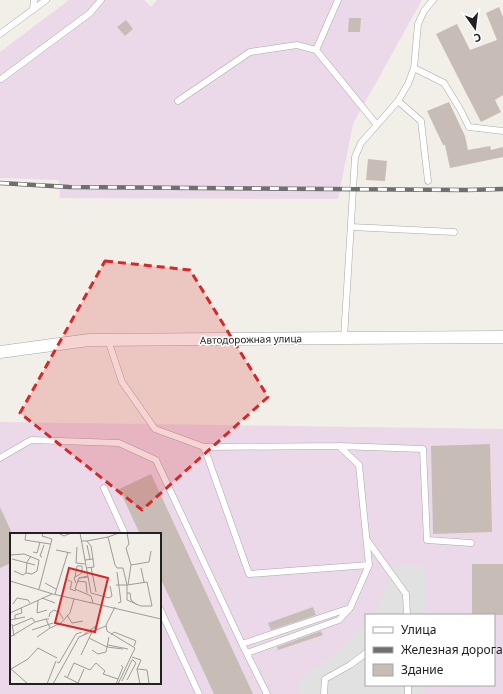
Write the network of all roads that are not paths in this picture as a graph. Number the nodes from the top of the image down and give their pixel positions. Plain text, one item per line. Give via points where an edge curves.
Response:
1 (34, 0) edge
2 (46, 0) edge
3 (102, 0) edge
4 (338, 0) edge
5 (433, 0) edge
6 (33, 10) junction
7 (0, 34) edge
8 (316, 50) junction
9 (414, 68) junction
10 (2, 79) dead end
11 (178, 101) dead end
12 (398, 101) junction
13 (377, 125) junction
14 (503, 131) edge
15 (428, 181) dead end
16 (351, 227) junction
17 (454, 232) dead end
18 (503, 337) edge
19 (344, 338) junction
20 (108, 340) junction
21 (0, 352) edge
22 (339, 446) junction
23 (204, 447) junction
24 (0, 458) edge
25 (104, 488) dead end
26 (125, 533) edge
27 (366, 539) junction
28 (471, 543) dead end
29 (369, 565) junction
30 (350, 608) junction
31 (161, 611) edge
32 (407, 612) edge
33 (242, 644) junction
34 (246, 653) junction
35 (365, 654) edge
36 (199, 694) edge
37 (267, 694) edge
38 (324, 694) edge

1 - 6 lane
2 - 6 lane
3 - 10 lane via 90,13
4 - 8 lane
5 - 9 lane via 424,10 418,24
6 - 7 lane
8 - 11 lane via 297,45 250,52
8 - 13 lane
9 - 12 lane
9 - 14 lane via 444,83 469,127
12 - 13 lane
12 - 15 lane via 421,121
13 - 16 lane via 361,143 355,157
16 - 17 lane
16 - 19 lane
18 - 19 street, Автодорожная улица
19 - 20 street, Автодорожная улица
20 - 21 street, Автодорожная улица
20 - 23 lane via 122,382 155,429
22 - 23 lane
22 - 27 lane via 359,465
22 - 28 lane via 423,449 427,540
23 - 29 lane via 249,574
24 - 33 lane via 31,440 119,443 156,460
25 - 26 lane
27 - 29 lane
27 - 32 lane via 406,594
29 - 30 lane
30 - 33 lane
30 - 34 lane via 339,620
31 - 36 lane
33 - 34 lane
34 - 37 lane
35 - 38 lane via 325,679

